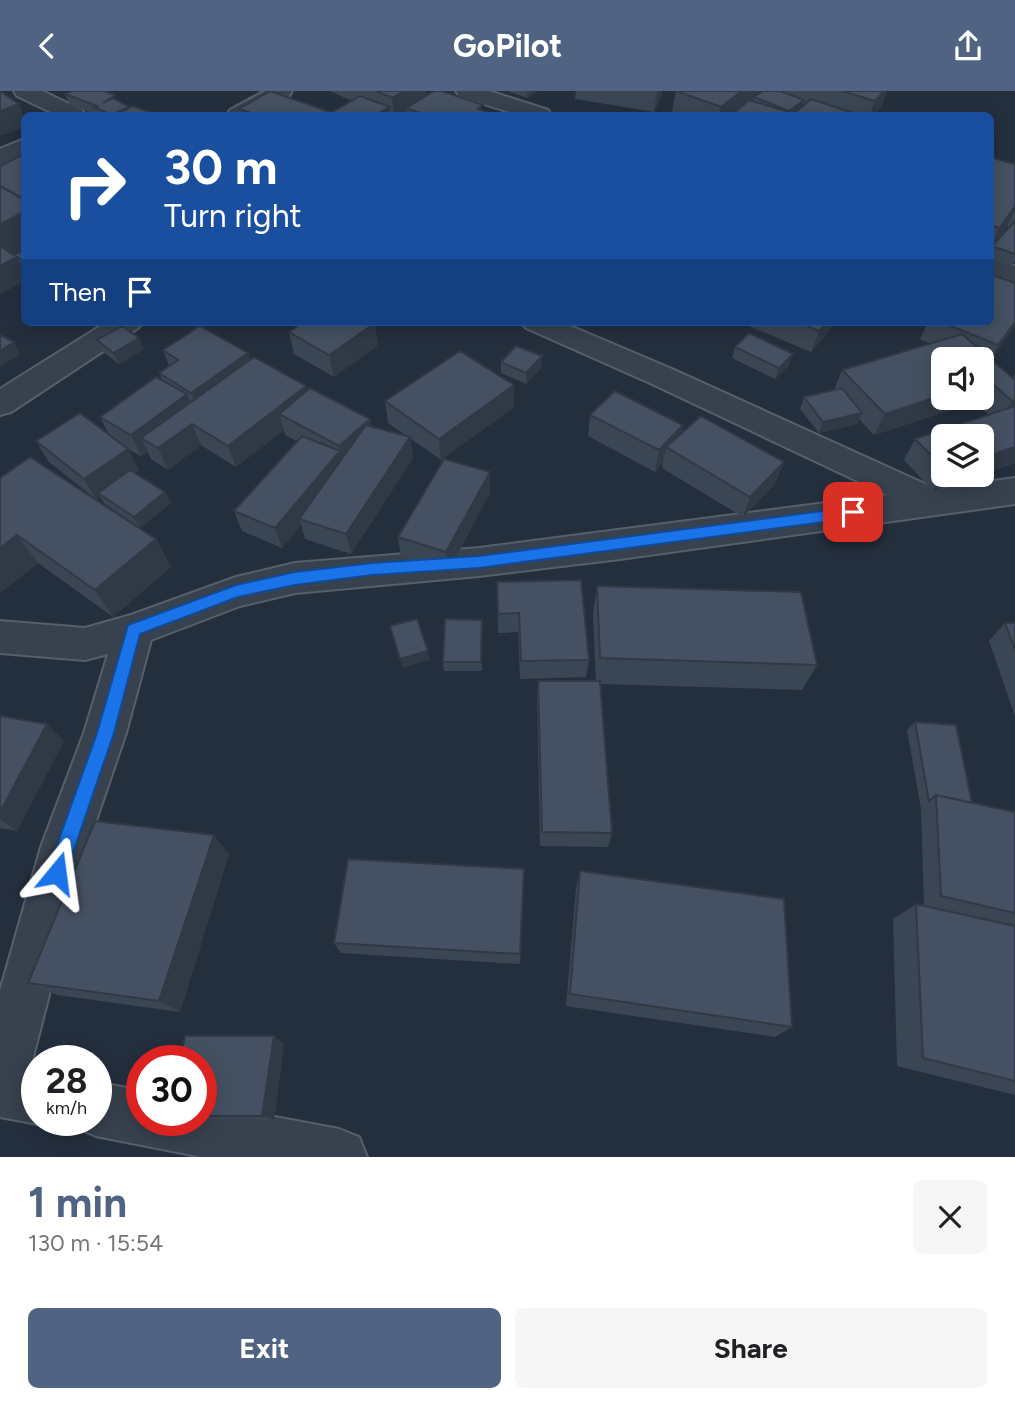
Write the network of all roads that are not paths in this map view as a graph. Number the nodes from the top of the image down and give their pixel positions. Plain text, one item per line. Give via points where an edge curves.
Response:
1 (25, 91) edge
2 (281, 91) edge
3 (467, 91) edge
4 (68, 112) edge
5 (243, 112) edge
6 (531, 112) edge
7 (21, 148) edge
8 (0, 158) edge
9 (994, 268) edge
10 (1015, 275) edge
11 (122, 326) edge
12 (545, 326) edge
13 (0, 404) edge
14 (1015, 491) edge
15 (930, 501) junction
16 (134, 630) junction
17 (0, 637) edge
18 (0, 1083) edge
19 (0, 1090) edge
20 (21, 1094) edge
21 (217, 1133) edge
22 (339, 1157) edge

1 - 4 street
2 - 5 street
3 - 6 street
7 - 8 street
9 - 10 street
11 - 13 street
12 - 15 street
14 - 15 street
15 - 16 street via 607,547 295,579 236,591
16 - 17 street via 85,644
16 - 18 street via 105,733 64,847
19 - 20 street
21 - 22 street

